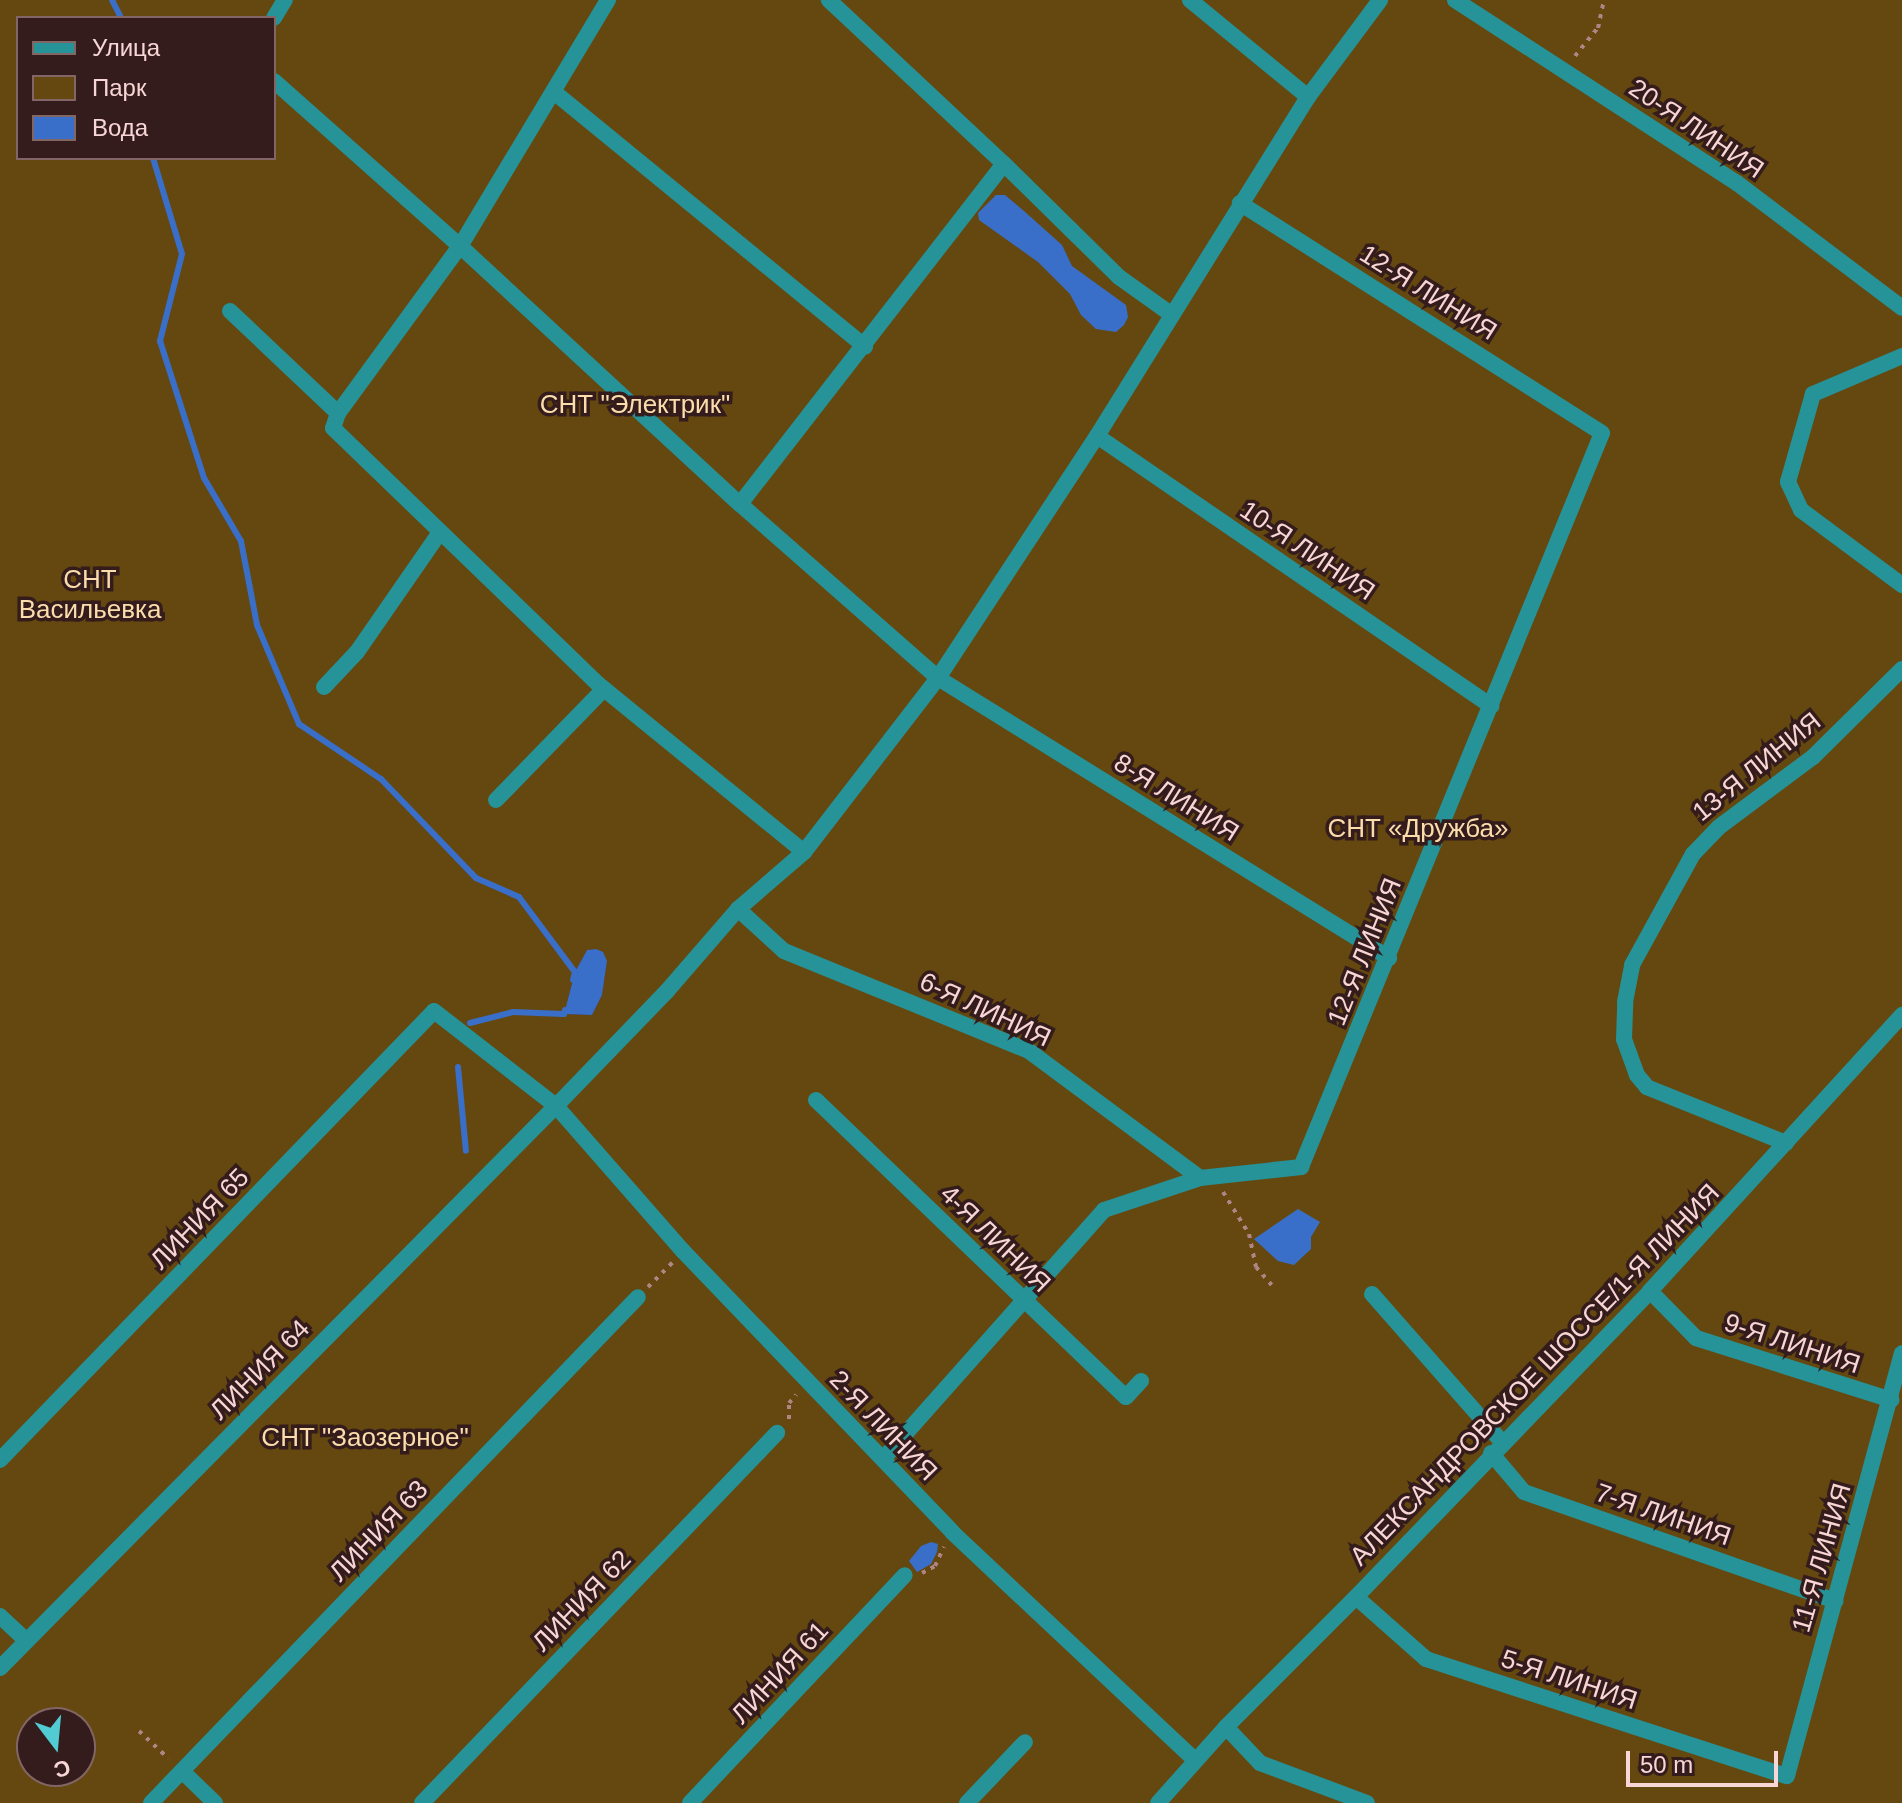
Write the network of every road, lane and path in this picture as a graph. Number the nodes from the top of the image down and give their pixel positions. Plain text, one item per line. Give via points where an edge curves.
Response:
1 (608, 0) edge
2 (829, 0) edge
3 (1190, 0) edge
4 (1380, 0) edge
5 (1455, 0) edge
6 (1604, 0) edge
7 (1563, 70) junction
8 (276, 83) edge
9 (554, 92) junction
10 (1308, 97) junction
11 (1004, 164) junction
12 (1240, 203) junction
13 (460, 246) junction
14 (1902, 308) edge
15 (230, 311) dead end
16 (1172, 315) junction
17 (865, 347) junction
18 (1902, 356) edge
19 (338, 413) junction
20 (1097, 436) junction
21 (740, 504) junction
22 (440, 532) junction
23 (1902, 585) edge
24 (1902, 669) edge
25 (938, 678) junction
26 (324, 687) dead end
27 (604, 689) junction
28 (1491, 706) junction
29 (496, 800) dead end
30 (804, 852) junction
31 (738, 909) junction
32 (1389, 958) junction
33 (434, 1011) joint
34 (1902, 1015) edge
35 (816, 1100) dead end
36 (556, 1106) junction
37 (1786, 1143) junction
38 (1206, 1178) junction
39 (676, 1258) dead end
40 (1275, 1289) dead end
41 (1650, 1291) junction
42 (1372, 1294) dead end
43 (638, 1297) joint
44 (1024, 1301) junction
45 (1902, 1353) edge
46 (1141, 1381) dead end
47 (798, 1393) dead end
48 (1891, 1400) junction
49 (777, 1433) joint
50 (1497, 1448) junction
51 (883, 1459) junction
52 (0, 1460) edge
53 (952, 1532) junction
54 (905, 1575) joint
55 (1356, 1597) junction
56 (1835, 1601) junction
57 (0, 1616) edge
58 (26, 1640) junction
59 (0, 1668) edge
60 (1226, 1727) junction
61 (139, 1731) dead end
62 (1025, 1742) dead end
63 (1195, 1760) junction
64 (182, 1771) junction
65 (1787, 1776) joint
66 (151, 1803) edge
67 (215, 1803) edge
68 (422, 1803) edge
69 (690, 1803) edge
70 (967, 1803) edge
71 (1158, 1803) edge
72 (1367, 1803) edge

1 - 9 street
2 - 11 street
3 - 10 street
4 - 10 street, ЛИНИЯ 64
5 - 7 street, 20-Я ЛИНИЯ
6 - 7 path via 1598,28
7 - 14 street, 20-Я ЛИНИЯ via 1737,183
8 - 13 street, 8-Я ЛИНИЯ
9 - 13 street
9 - 17 street
10 - 12 street, ЛИНИЯ 64
11 - 16 street via 1119,277
11 - 17 street
12 - 16 street, ЛИНИЯ 64
12 - 28 street, 12-Я ЛИНИЯ via 1602,433
13 - 19 street
13 - 21 street, 8-Я ЛИНИЯ
15 - 19 street
16 - 20 street, ЛИНИЯ 64
17 - 21 street
18 - 23 street via 1813,394 1788,482 1801,510
19 - 22 street via 333,428
20 - 25 street, ЛИНИЯ 64
20 - 28 street, 10-Я ЛИНИЯ
21 - 25 street, 8-Я ЛИНИЯ
22 - 26 street via 357,652
22 - 27 street
24 - 37 street, 13-Я ЛИНИЯ via 1813,757 1719,827 1693,854 1632,965 1624,1039 1647,1087
25 - 30 street, ЛИНИЯ 64
25 - 32 street, 8-Я ЛИНИЯ
27 - 29 street
27 - 30 street
28 - 32 street, 12-Я ЛИНИЯ
30 - 31 street, ЛИНИЯ 64
31 - 36 street, ЛИНИЯ 64
31 - 38 street, 6-Я ЛИНИЯ via 784,951 1029,1051
32 - 38 street, 12-Я ЛИНИЯ via 1301,1167
33 - 36 street, 2-Я ЛИНИЯ
33 - 52 street, ЛИНИЯ 65
34 - 37 street, АЛЕКСАНДРОВСКОЕ ШОССЕ/1-Я ЛИНИЯ
35 - 44 street, 4-Я ЛИНИЯ
36 - 51 street, 2-Я ЛИНИЯ via 694,1262
36 - 58 street, ЛИНИЯ 64
37 - 41 street, АЛЕКСАНДРОВСКОЕ ШОССЕ/1-Я ЛИНИЯ
38 - 40 path via 1249,1234 1256,1267
38 - 44 street, 12-Я ЛИНИЯ via 1104,1210
39 - 43 path
41 - 48 street, 9-Я ЛИНИЯ via 1696,1338
41 - 50 street, АЛЕКСАНДРОВСКОЕ ШОССЕ/1-Я ЛИНИЯ
42 - 50 street, 7-Я ЛИНИЯ
43 - 64 street, ЛИНИЯ 63
44 - 46 street, 4-Я ЛИНИЯ via 1126,1397
44 - 51 street, 12-Я ЛИНИЯ
45 - 48 street, 11-Я ЛИНИЯ
47 - 49 path via 789,1403 788,1421
48 - 56 street, 11-Я ЛИНИЯ
49 - 68 street, ЛИНИЯ 62
50 - 55 street, АЛЕКСАНДРОВСКОЕ ШОССЕ/1-Я ЛИНИЯ
50 - 56 street, 7-Я ЛИНИЯ via 1524,1492
51 - 53 street, 2-Я ЛИНИЯ
53 - 54 path via 935,1566 915,1577
53 - 63 street, 2-Я ЛИНИЯ
54 - 69 street, ЛИНИЯ 61
55 - 60 street, АЛЕКСАНДРОВСКОЕ ШОССЕ/1-Я ЛИНИЯ
55 - 65 street, 5-Я ЛИНИЯ via 1426,1659
56 - 65 street, 11-Я ЛИНИЯ
57 - 58 street
58 - 59 street, ЛИНИЯ 64
60 - 63 street, АЛЕКСАНДРОВСКОЕ ШОССЕ/1-Я ЛИНИЯ
60 - 72 street via 1260,1763
61 - 64 path
62 - 70 street
63 - 71 street, АЛЕКСАНДРОВСКОЕ ШОССЕ/1-Я ЛИНИЯ
64 - 66 street, ЛИНИЯ 63
64 - 67 street

